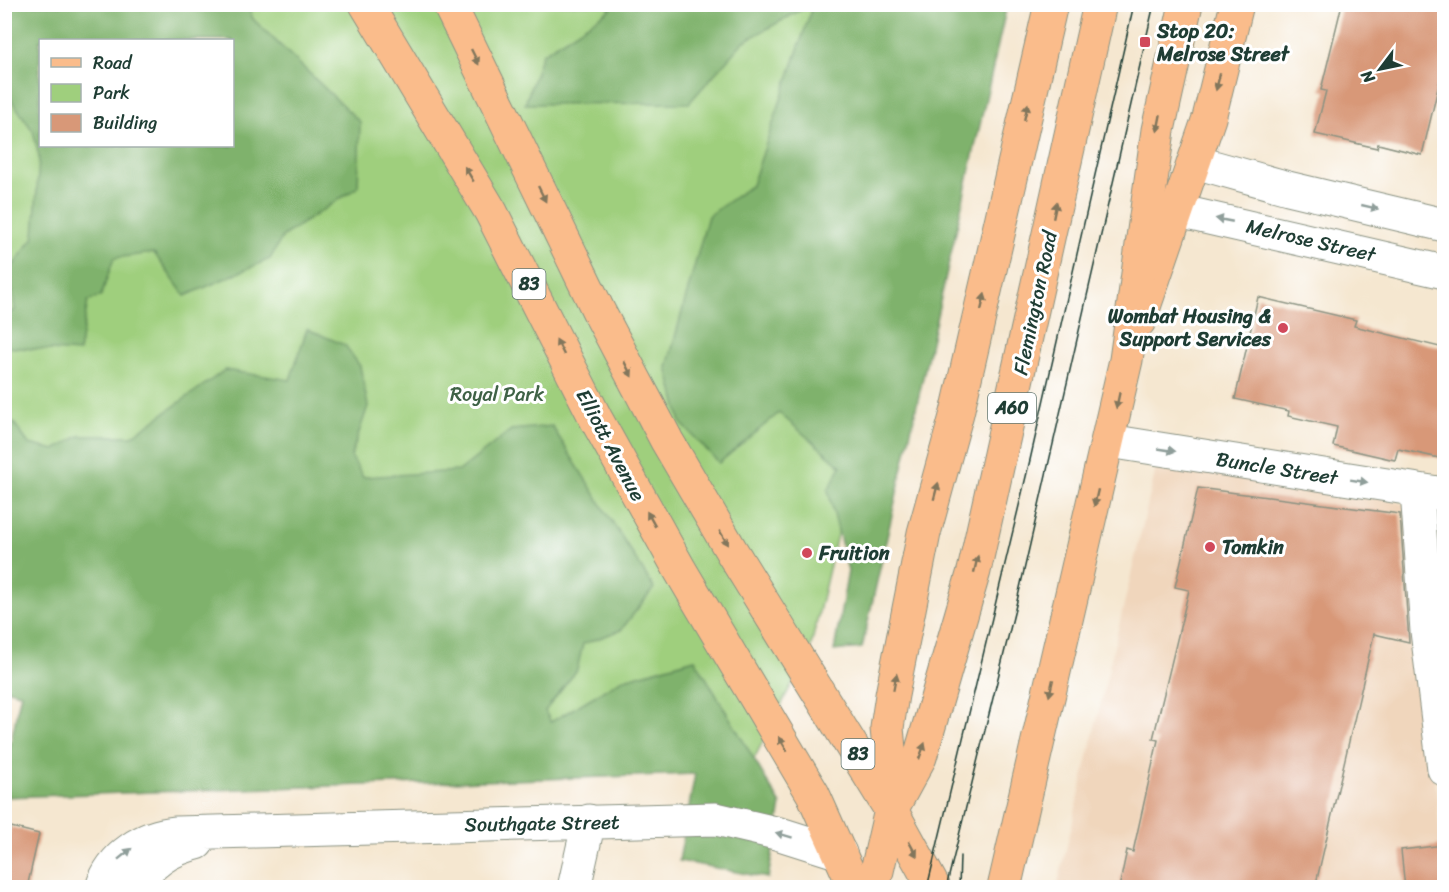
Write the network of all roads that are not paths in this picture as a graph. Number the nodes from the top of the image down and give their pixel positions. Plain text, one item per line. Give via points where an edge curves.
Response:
1 (366, 4) edge
2 (449, 4) edge
3 (1051, 4) edge
4 (1101, 4) edge
5 (1186, 4) edge
6 (1236, 4) edge
7 (1195, 162) junction
8 (1178, 211) junction
9 (1444, 225) edge
10 (1444, 272) edge
11 (1126, 360) junction
12 (1109, 441) junction
13 (1431, 492) edge
14 (1444, 756) edge
15 (893, 806) junction
16 (589, 821) junction
17 (159, 847) junction
18 (840, 853) junction
19 (102, 888) edge
20 (135, 888) edge
21 (574, 888) edge
22 (855, 888) edge
23 (873, 888) edge
24 (934, 888) edge
25 (1004, 888) edge

18 -> 1 main road, Elliott Avenue / 83 via 813,794 596,419 491,212
2 -> 15 main road, 83 via 599,312 667,441 732,552
15 -> 3 main road, Flemington Road / A60 via 887,728 894,684 924,533 957,413
15 -> 4 main road, Flemington Road / A60 via 920,758 975,571
5 -> 11 main road via 1158,130
6 -> 7 main road
7 - 8 main road
7 -> 9 street
10 -> 8 street, Melrose Street
8 - 11 main road
11 -> 12 main road
12 -> 13 street, Buncle Street
12 -> 25 main road
13 - 14 street via 1427,631
15 - 23 main road, Flemington Road / A60
15 -> 24 main road, 83
16 - 17 street, Southgate Street via 176,833
18 -> 16 street, Southgate Street via 726,820
16 - 21 street
19 -> 17 street via 108,872 120,858
17 - 20 street
18 - 22 main road, Elliott Avenue / 83

